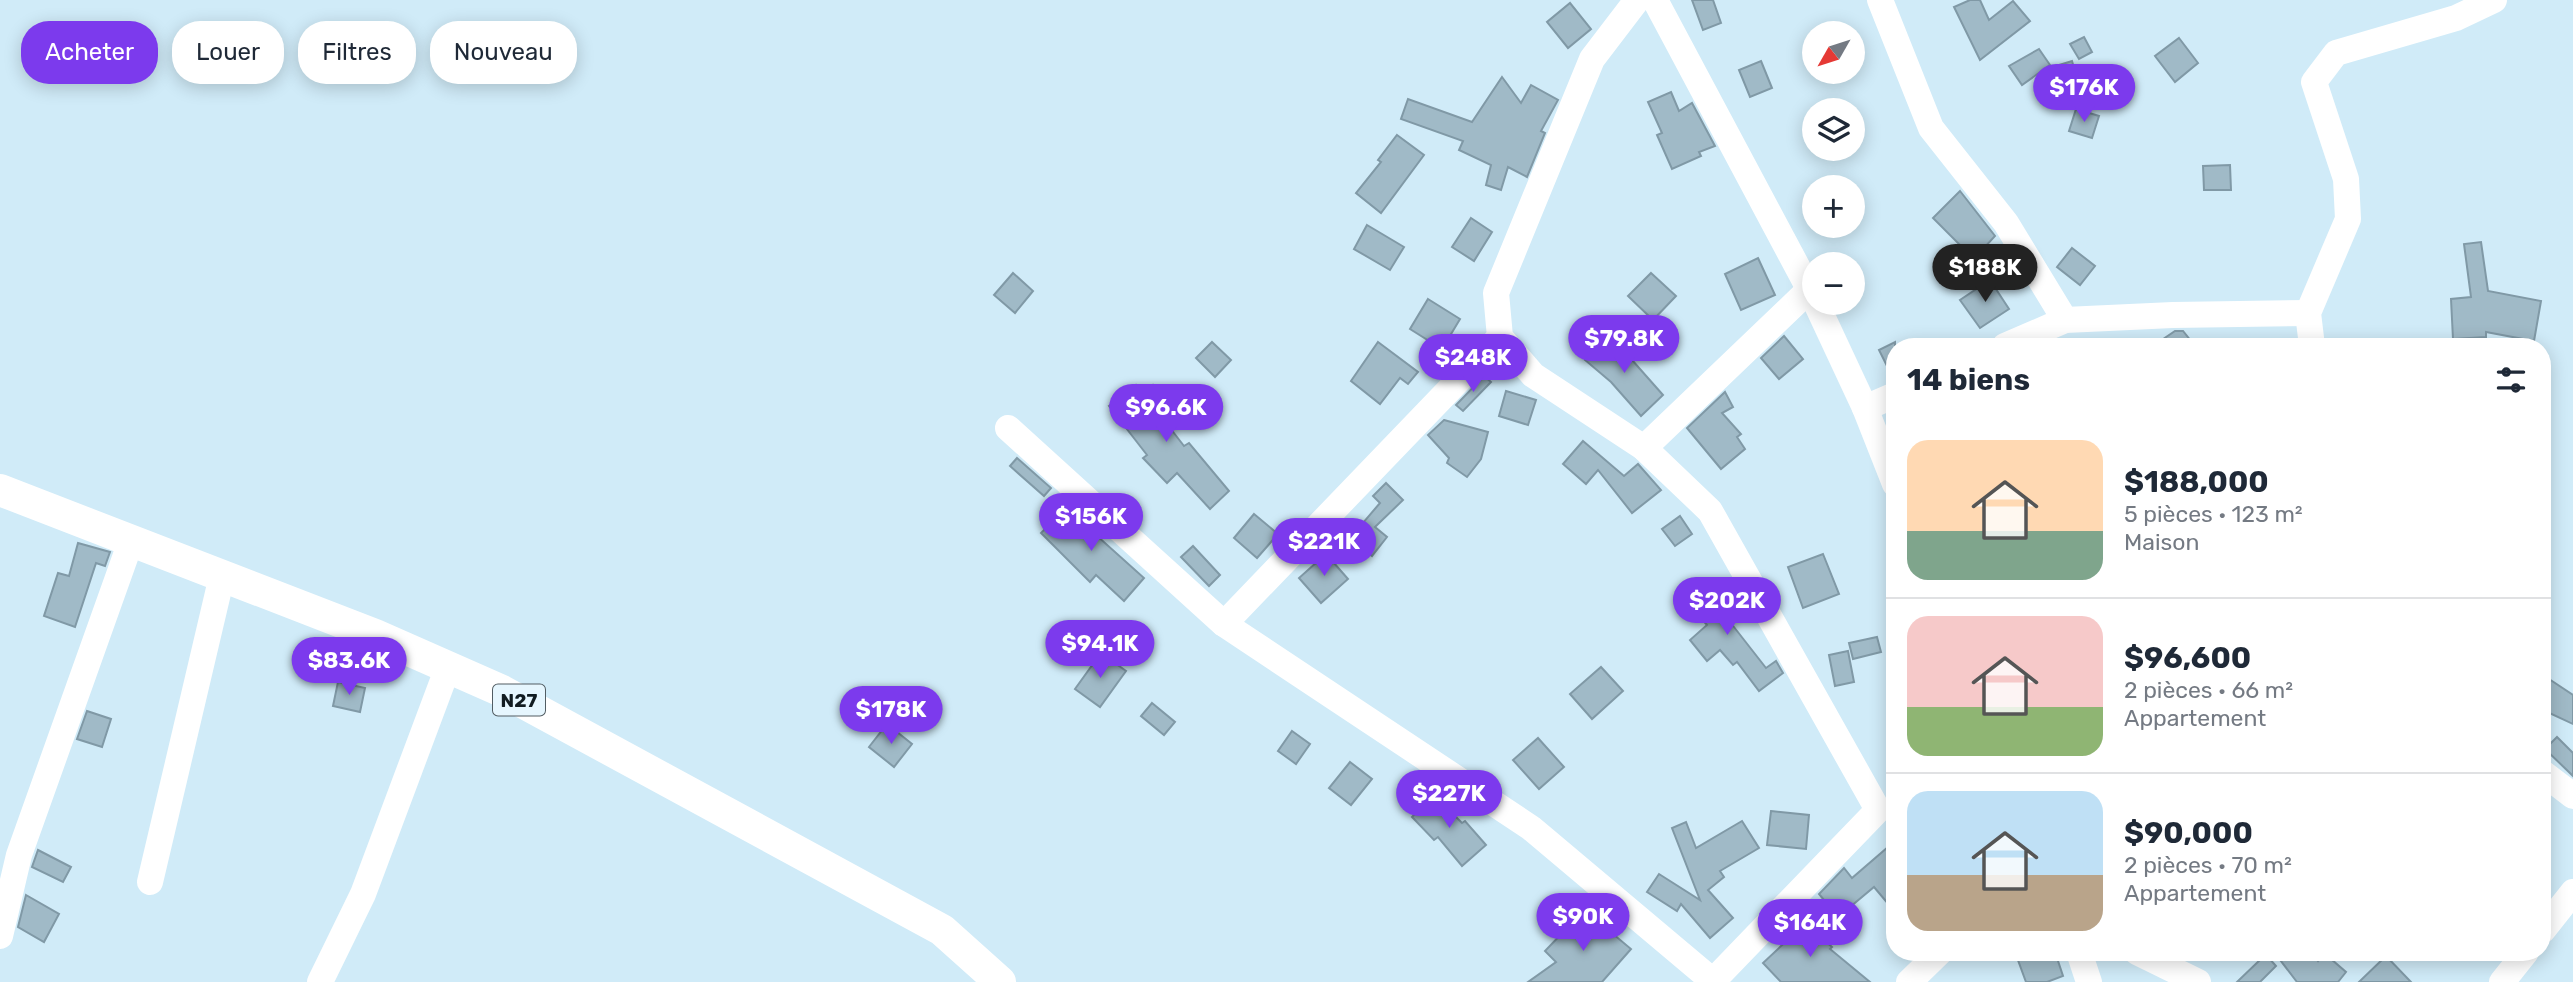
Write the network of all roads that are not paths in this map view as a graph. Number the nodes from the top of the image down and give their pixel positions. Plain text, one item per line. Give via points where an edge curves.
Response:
1 (1637, 0) edge
2 (1656, 0) edge
3 (1880, 0) edge
4 (2494, 0) edge
5 (1802, 276) edge
6 (1802, 307) edge
7 (2308, 313) junction
8 (1821, 315) edge
9 (2065, 320) junction
10 (1500, 337) junction
11 (2024, 338) edge
12 (2311, 338) edge
13 (1886, 399) edge
14 (1865, 408) junction
15 (1008, 428) dead end
16 (1644, 448) junction
17 (1886, 461) edge
18 (0, 490) edge
19 (131, 541) junction
20 (222, 576) junction
21 (1224, 624) junction
22 (448, 667) junction
23 (2551, 779) edge
24 (2573, 796) edge
25 (150, 882) dead end
26 (2573, 892) edge
27 (2551, 920) edge
28 (0, 936) edge
29 (1931, 961) edge
30 (2082, 961) edge
31 (2155, 961) edge
32 (2519, 961) edge
33 (1714, 981) edge
34 (320, 982) edge
35 (1000, 982) edge
36 (1909, 982) edge
37 (2089, 982) edge
38 (2198, 982) edge
39 (2502, 982) edge

1 - 10 street via 1592,59 1496,292
2 - 5 street
3 - 9 street via 1931,128 2006,223
4 - 7 street via 2456,18 2336,53 2314,82 2346,179 2348,219
6 - 16 street
7 - 9 street
7 - 12 street
8 - 14 street
9 - 11 street
10 - 16 street via 1533,375
10 - 21 street
13 - 14 street
14 - 17 street
15 - 21 street
16 - 33 street via 1710,512 1878,810
18 - 19 main road, N27
19 - 20 main road, N27
19 - 28 street via 19,855
20 - 22 main road, N27
20 - 25 street
21 - 33 street via 1531,828
22 - 34 street via 363,894
22 - 35 main road, N27 via 514,697 942,930
23 - 24 street
26 - 27 street
29 - 36 street
30 - 37 street
31 - 38 street
32 - 39 street

